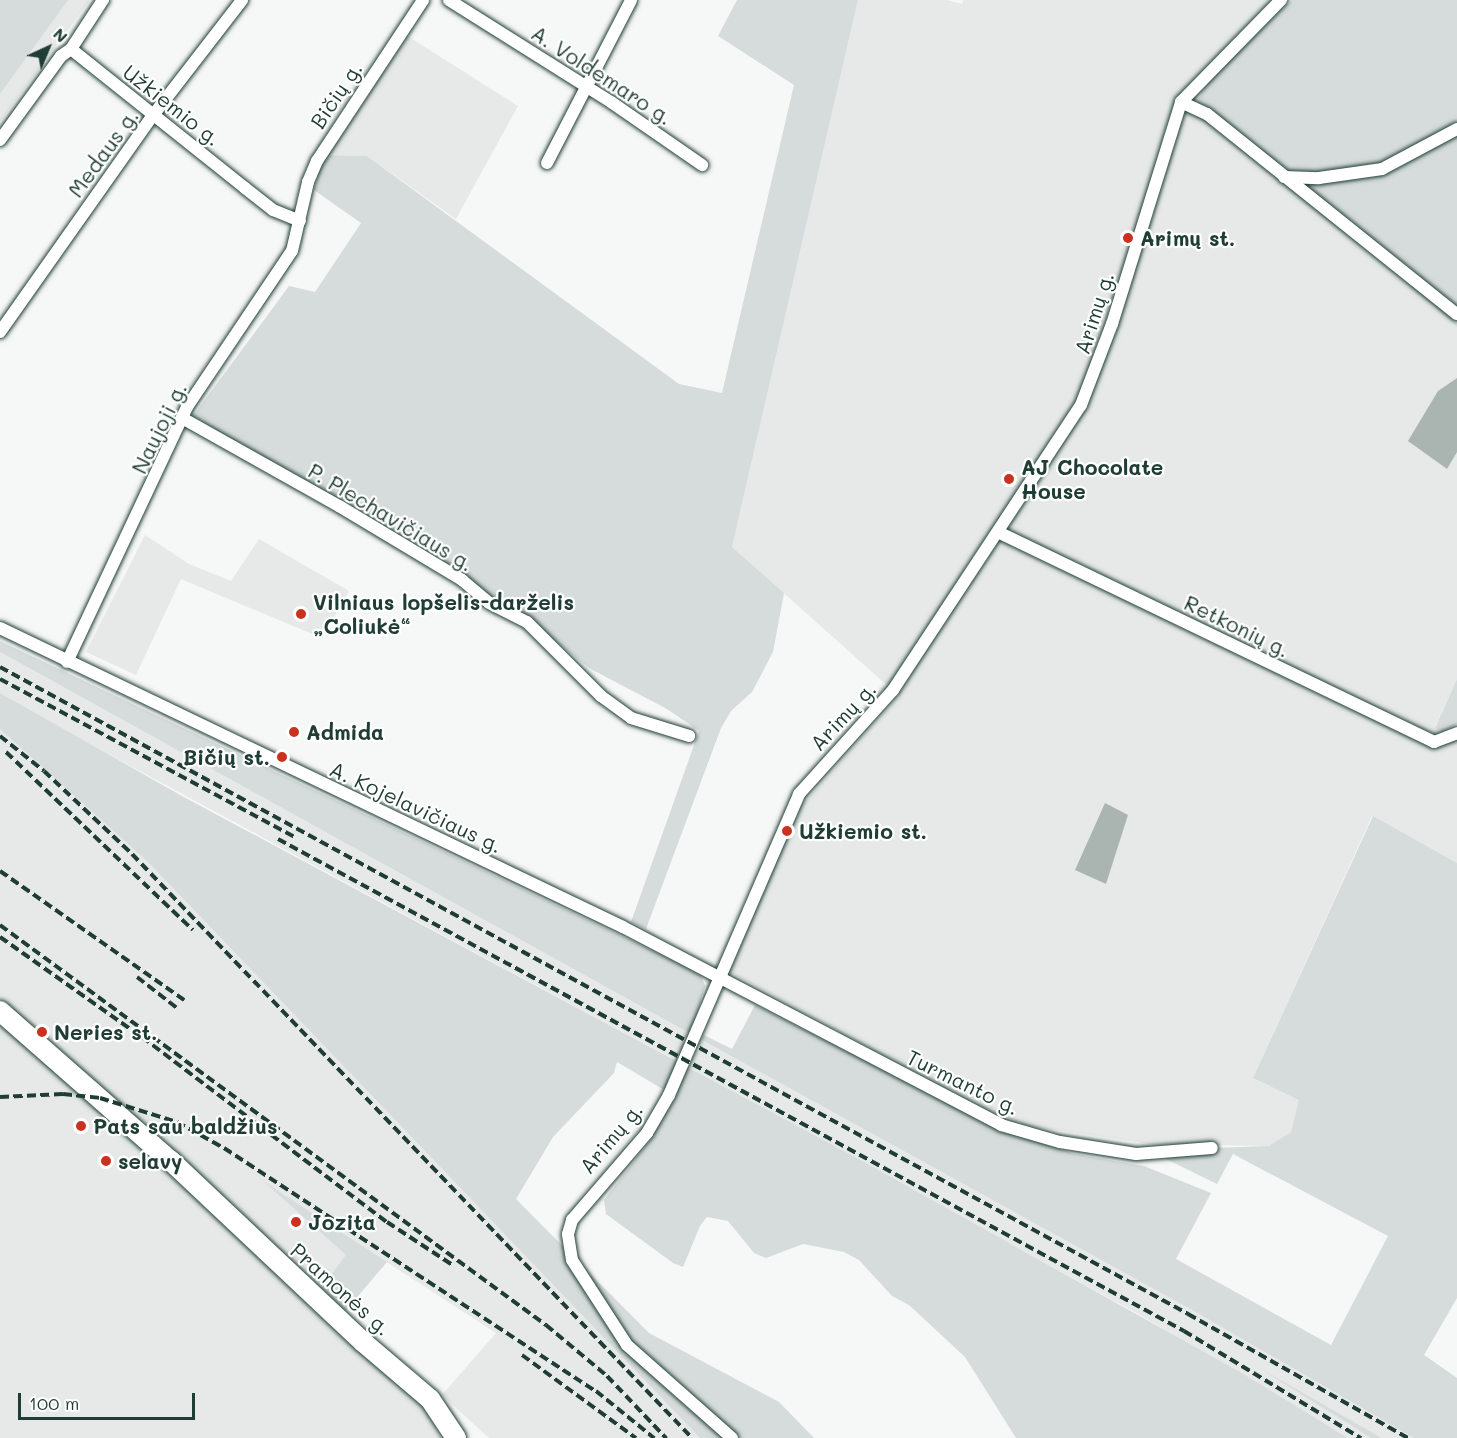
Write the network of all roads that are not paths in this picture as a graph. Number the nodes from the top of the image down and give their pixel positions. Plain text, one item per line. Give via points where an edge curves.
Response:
1 (103, 0) edge
2 (242, 0) edge
3 (423, 0) edge
4 (449, 0) edge
5 (631, 0) edge
6 (1281, 0) edge
7 (71, 50) junction
8 (586, 86) junction
9 (1181, 102) junction
10 (154, 114) junction
11 (1457, 129) edge
12 (0, 140) edge
13 (547, 163) dead end
14 (702, 165) dead end
15 (1284, 177) junction
16 (300, 221) junction
17 (1457, 314) edge
18 (0, 332) edge
19 (182, 418) junction
20 (1000, 533) junction
21 (0, 628) edge
22 (67, 662) junction
23 (1457, 733) edge
24 (689, 736) dead end
25 (718, 976) junction
26 (0, 1011) edge
27 (1212, 1149) dead end
28 (456, 1438) edge
29 (732, 1438) edge

1 - 7 street
2 - 10 street, Medaus g.
3 - 16 street, Bičių g. via 317,161
4 - 8 street, A. Voldemaro g.
5 - 8 street
6 - 9 street, Arimų g.
7 - 10 street, Užkiemio g.
7 - 12 street via 61,56
8 - 13 street
8 - 14 street, A. Voldemaro g.
9 - 15 street via 1208,114
9 - 20 street, Arimų g. via 1094,379 1064,435
10 - 16 street, Užkiemio g. via 273,210
10 - 18 street, Medaus g.
11 - 15 street via 1382,169 1319,178
15 - 17 street
16 - 19 street, Naujoji g. via 292,251
19 - 22 street, Naujoji g.
19 - 24 street, P. Plechavičiaus g. via 339,506 462,580 489,603 527,622 601,696 631,718
20 - 23 street, Retkonių g. via 1434,742
20 - 25 street, Arimų g. via 893,690 799,794
21 - 22 street, A. Kojelavičiaus g.
22 - 25 street, A. Kojelavičiaus g.
25 - 27 street, Turmanto g. via 749,996 1001,1125 1060,1142 1136,1154
25 - 29 street, Arimų g. via 669,1095 646,1134 579,1208 572,1220 568,1247 572,1260 627,1345
26 - 28 main road, Pramonės g. via 164,1154 363,1342 430,1399

